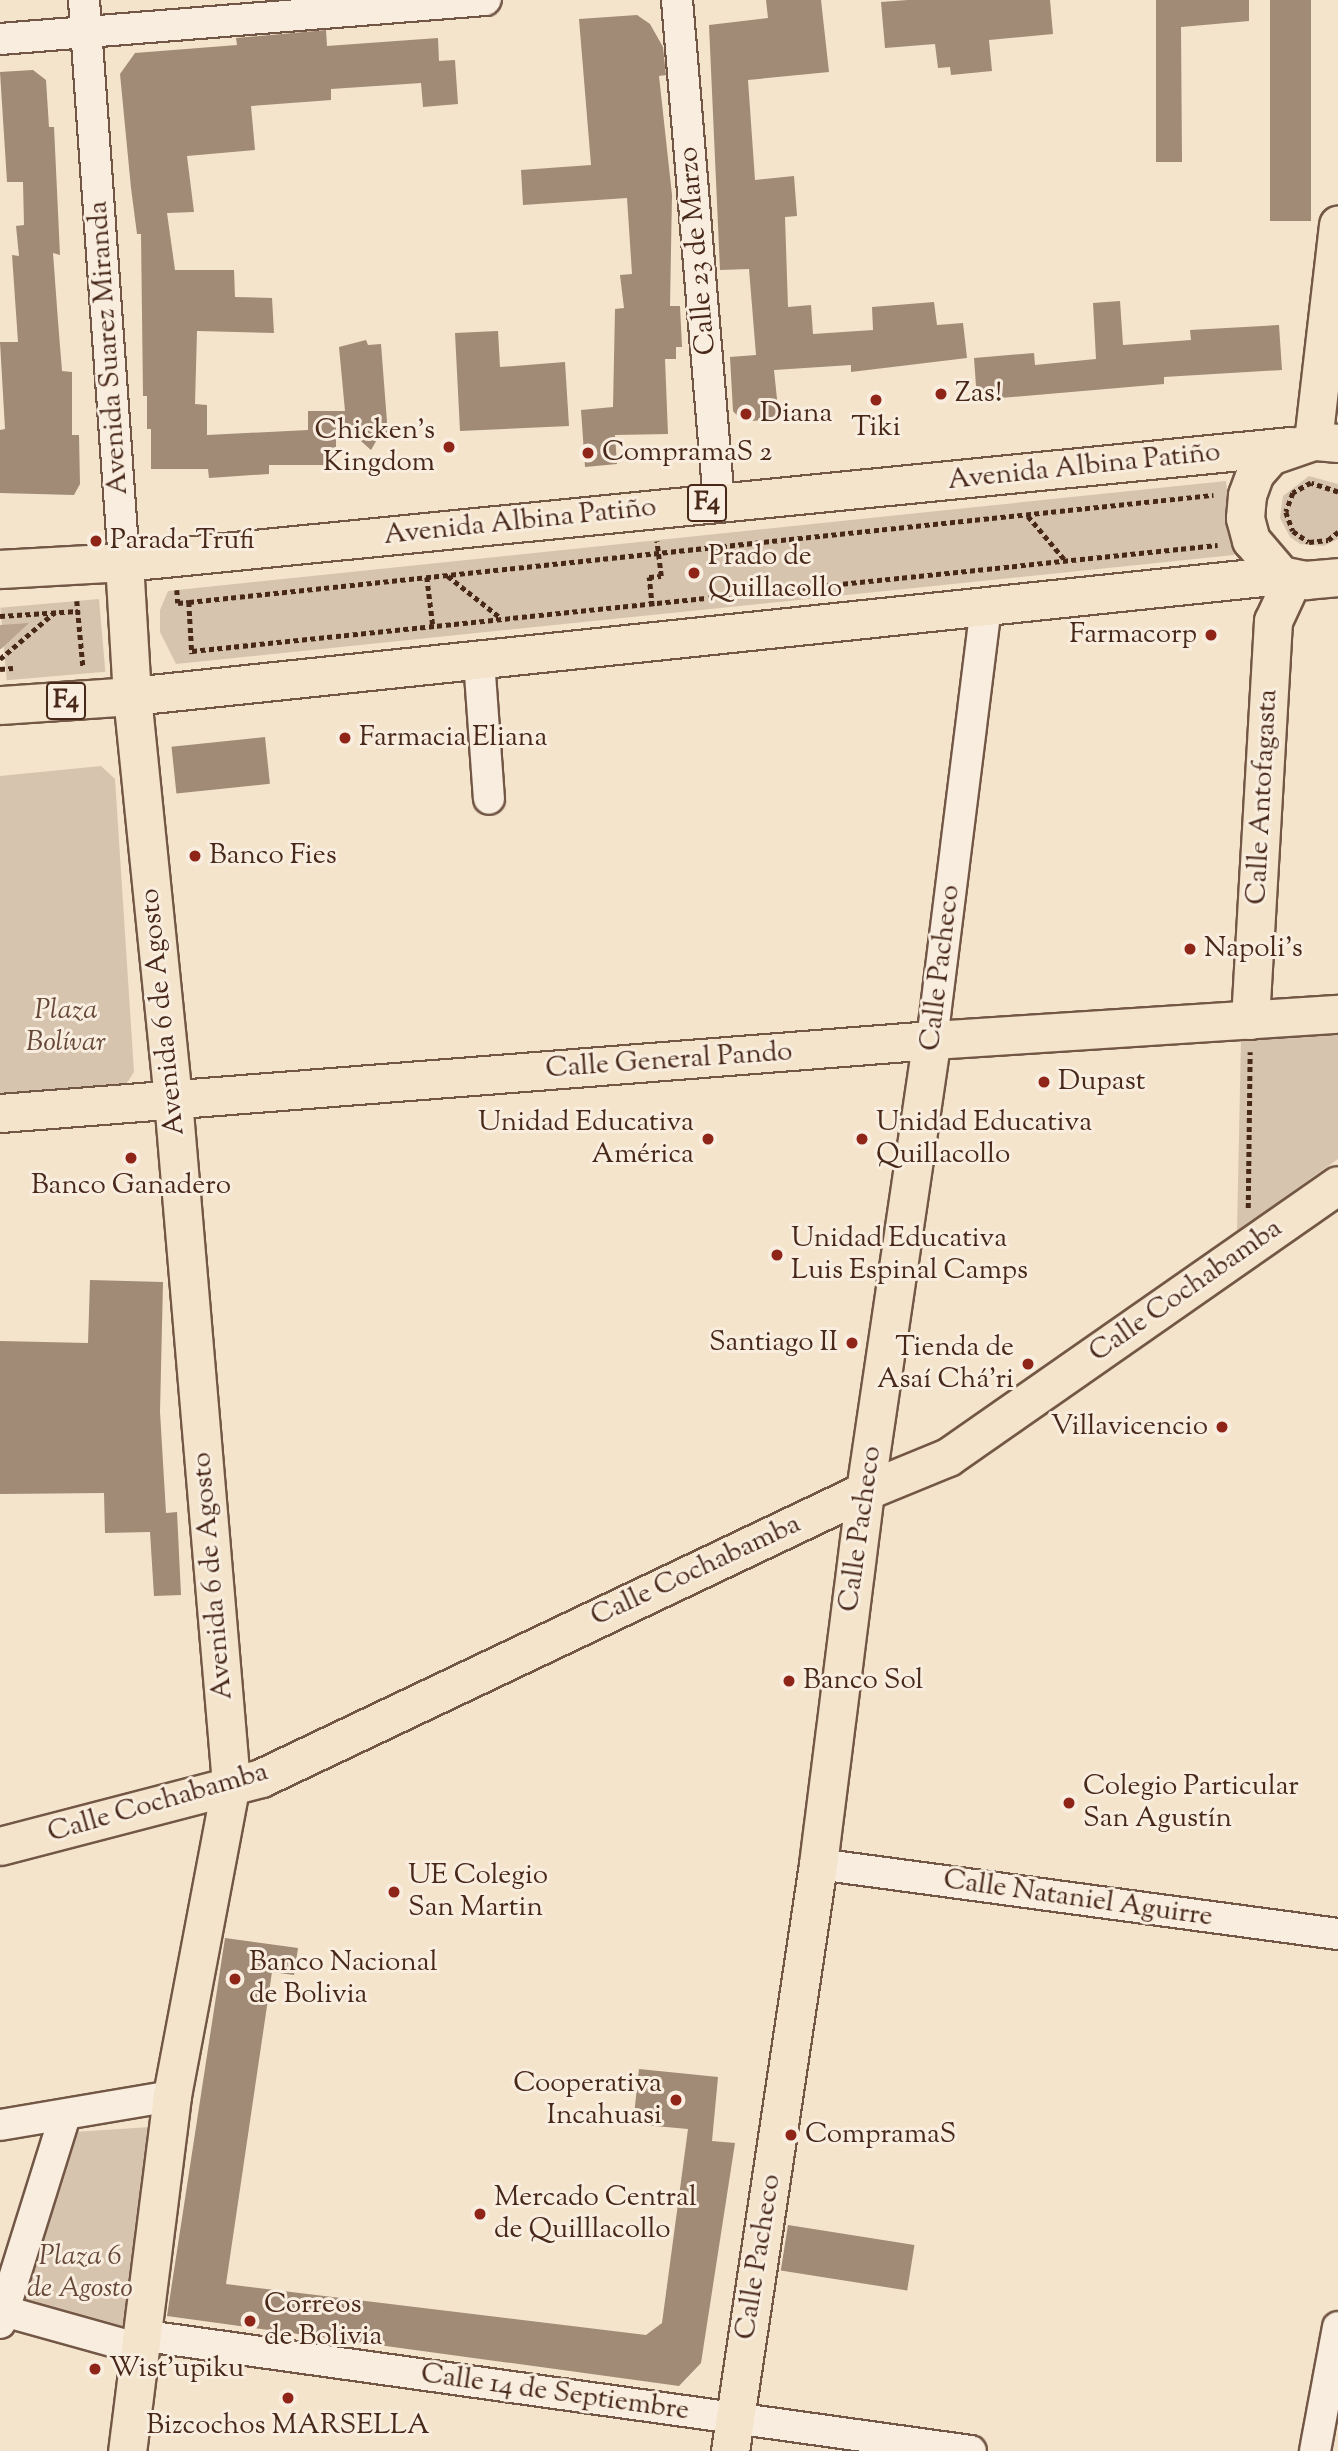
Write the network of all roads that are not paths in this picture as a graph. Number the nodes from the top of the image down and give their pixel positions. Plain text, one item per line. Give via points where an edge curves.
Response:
1 (84, 0) edge
2 (485, 0) edge
3 (677, 0) edge
4 (86, 33) junction
5 (0, 39) edge
6 (1338, 225) edge
7 (1323, 443) edge
8 (719, 502) junction
9 (124, 562) junction
10 (0, 569) edge
11 (1287, 577) junction
12 (1338, 577) edge
13 (986, 607) junction
14 (479, 660) junction
15 (132, 696) junction
16 (0, 705) edge
17 (489, 799) dead end
18 (1338, 1014) edge
19 (1250, 1020) junction
20 (932, 1040) junction
21 (173, 1100) junction
22 (0, 1113) edge
23 (1338, 1185) edge
24 (865, 1491) junction
25 (231, 1783) junction
26 (0, 1846) edge
27 (818, 1864) junction
28 (1338, 1934) edge
29 (172, 2096) junction
30 (65, 2116) junction
31 (0, 2125) edge
32 (2, 2317) edge
33 (1338, 2328) edge
34 (140, 2342) junction
35 (732, 2435) edge
36 (127, 2451) edge
37 (971, 2451) edge
38 (1315, 2451) edge

1 - 4 street, Avenida Suarez Miranda
2 - 4 street
3 - 8 street, Calle 23 de Marzo
4 - 5 street
4 - 9 street, Avenida Suarez Miranda
6 - 7 main road
7 - 8 main road, Avenida Albina Patiño / F4
7 - 11 main road via 1270,456 1255,473 1247,495 1245,518 1251,540
8 - 9 main road, Avenida Albina Patiño / F4
9 - 10 main road, Avenida Albina Patiño / F4
9 - 15 main road, Avenida Suarez Miranda
11 - 12 main road, F4
11 - 13 main road, F4
11 - 19 main road, Calle Antofagasta via 1273,621
13 - 14 main road, F4
13 - 20 street, Calle Pacheco
14 - 15 main road, F4
14 - 17 street
15 - 16 main road, F4
15 - 21 main road, Avenida 6 de Agosto
18 - 19 main road, Calle General Pando
19 - 20 main road, Calle General Pando
20 - 21 main road, Calle General Pando
20 - 24 main road, Calle Pacheco
21 - 22 main road, Calle General Pando
21 - 25 main road, Avenida 6 de Agosto
23 - 24 main road, Calle Cochabamba via 948,1457
24 - 25 main road, Calle Cochabamba via 261,1778
24 - 27 main road, Calle Pacheco
25 - 26 main road, Calle Cochabamba
25 - 29 main road, Avenida 6 de Agosto
27 - 28 street, Calle Nataniel Aguirre
27 - 35 main road, Calle Pacheco
29 - 30 street
29 - 34 main road, Avenida 6 de Agosto
30 - 31 street
30 - 32 street
32 - 34 street, Calle 14 de Septiembre
33 - 38 street
34 - 35 street, Calle 14 de Septiembre
34 - 36 main road, Avenida 6 de Agosto
35 - 37 street, Calle 14 de Septiembre

